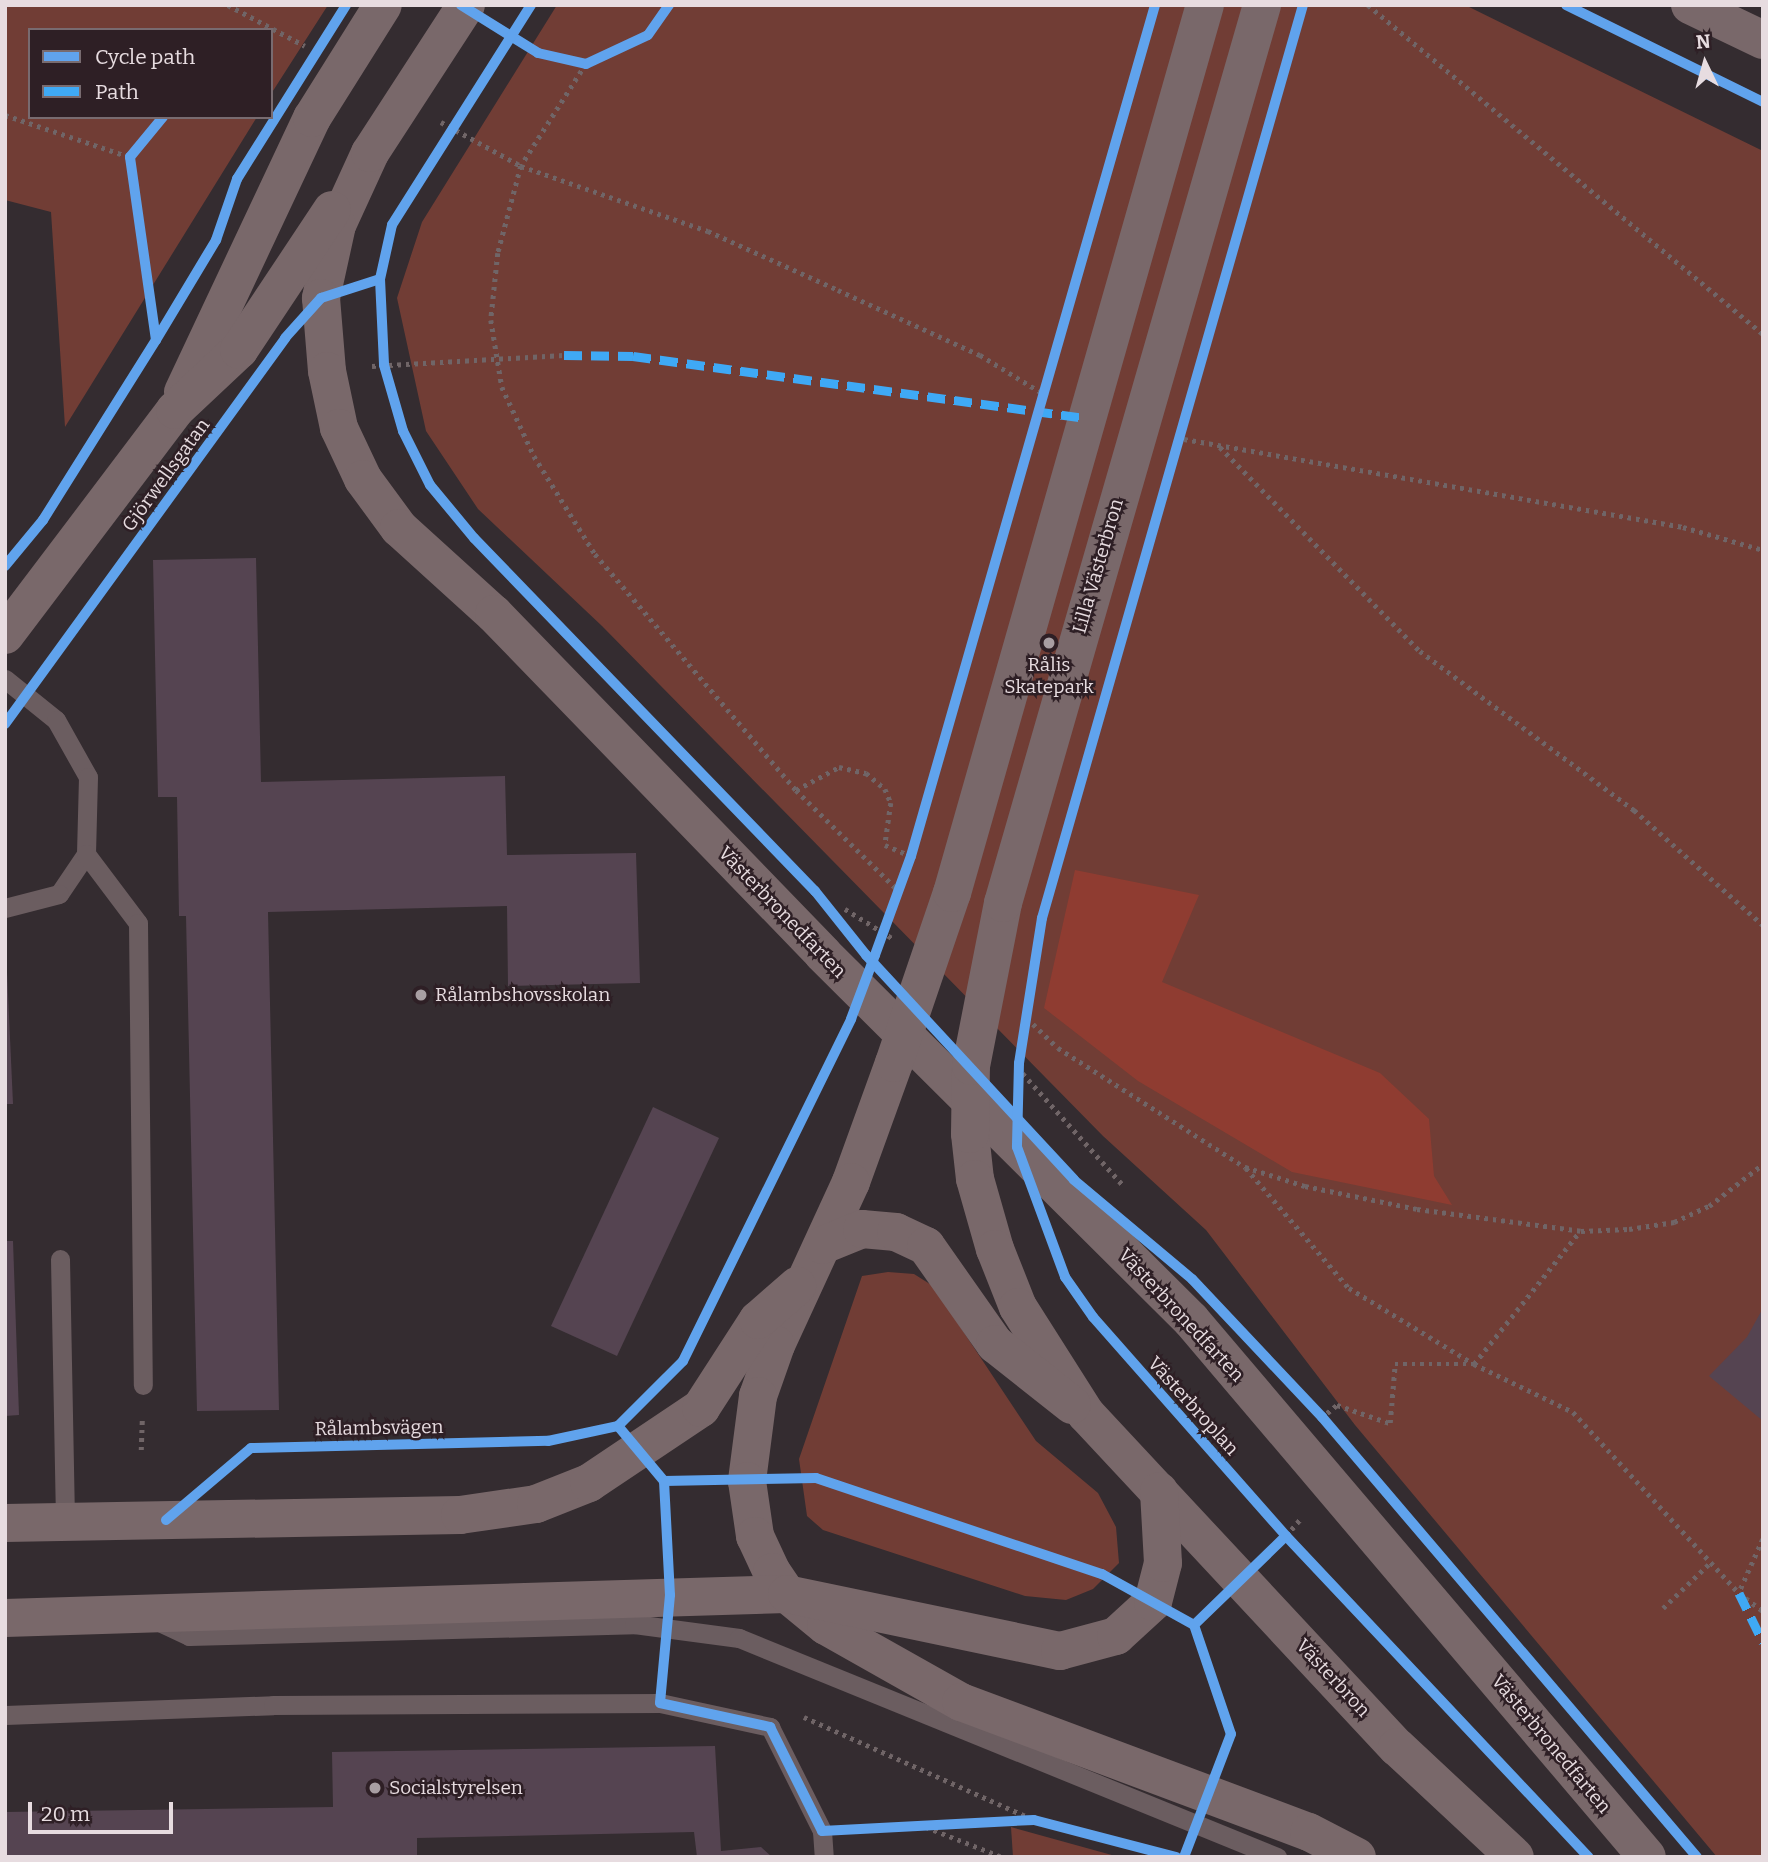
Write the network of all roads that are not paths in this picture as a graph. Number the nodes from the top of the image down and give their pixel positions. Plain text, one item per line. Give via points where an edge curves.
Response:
1 (383, 5) edge
2 (466, 5) edge
3 (1205, 5) edge
4 (1262, 5) edge
5 (1690, 5) edge
6 (1763, 40) edge
7 (370, 153) junction
8 (175, 410) junction
9 (5, 635) edge
10 (5, 679) edge
11 (86, 854) junction
12 (5, 908) edge
13 (822, 1245) junction
14 (60, 1259) dead end
15 (804, 1280) junction
16 (143, 1385) dead end
17 (1086, 1414) junction
18 (1159, 1491) junction
19 (65, 1522) junction
20 (5, 1523) edge
21 (787, 1594) junction
22 (139, 1612) junction
23 (5, 1618) edge
24 (5, 1715) edge
25 (824, 1857) edge
26 (1277, 1857) edge
27 (1357, 1857) edge
28 (1515, 1857) edge
29 (1647, 1857) edge

1 - 8 main road, Gjörwellsgatan, bridge via 312,118
2 - 7 main road, Gjörwellsgatan, bridge
3 - 13 main road, bridge via 952,892 894,1063
4 - 17 main road, Lilla Västerbron, bridge via 1003,903 971,1066 975,1180 999,1261 1018,1307
5 - 6 main road
7 - 8 main road, Gjörwellsgatan via 239,350
7 - 29 main road, Västerbronedfarten via 337,225 321,298 330,401 339,428 363,479 399,528 494,614 823,954 1191,1320
8 - 9 main road, Gjörwellsgatan
10 - 11 lane via 56,720 88,777
11 - 12 lane via 59,894
11 - 16 lane via 138,923
13 - 15 main road
13 - 17 main road via 862,1229 896,1232 926,1246 996,1344 1036,1381
14 - 19 lane
15 - 19 main road via 758,1320 701,1408 589,1483 536,1504 460,1515
15 - 21 main road via 758,1396 747,1450 755,1536
17 - 18 main road
18 - 21 main road via 1163,1563 1153,1602 1116,1636 1095,1645 1060,1651
18 - 28 main road, Västerbron via 1397,1747
19 - 20 main road
21 - 22 main road
21 - 27 main road via 873,1657 961,1702 1309,1832
22 - 23 main road
22 - 26 lane via 189,1636 634,1623 739,1638
24 - 25 lane via 273,1705 660,1703 770,1727 822,1831

